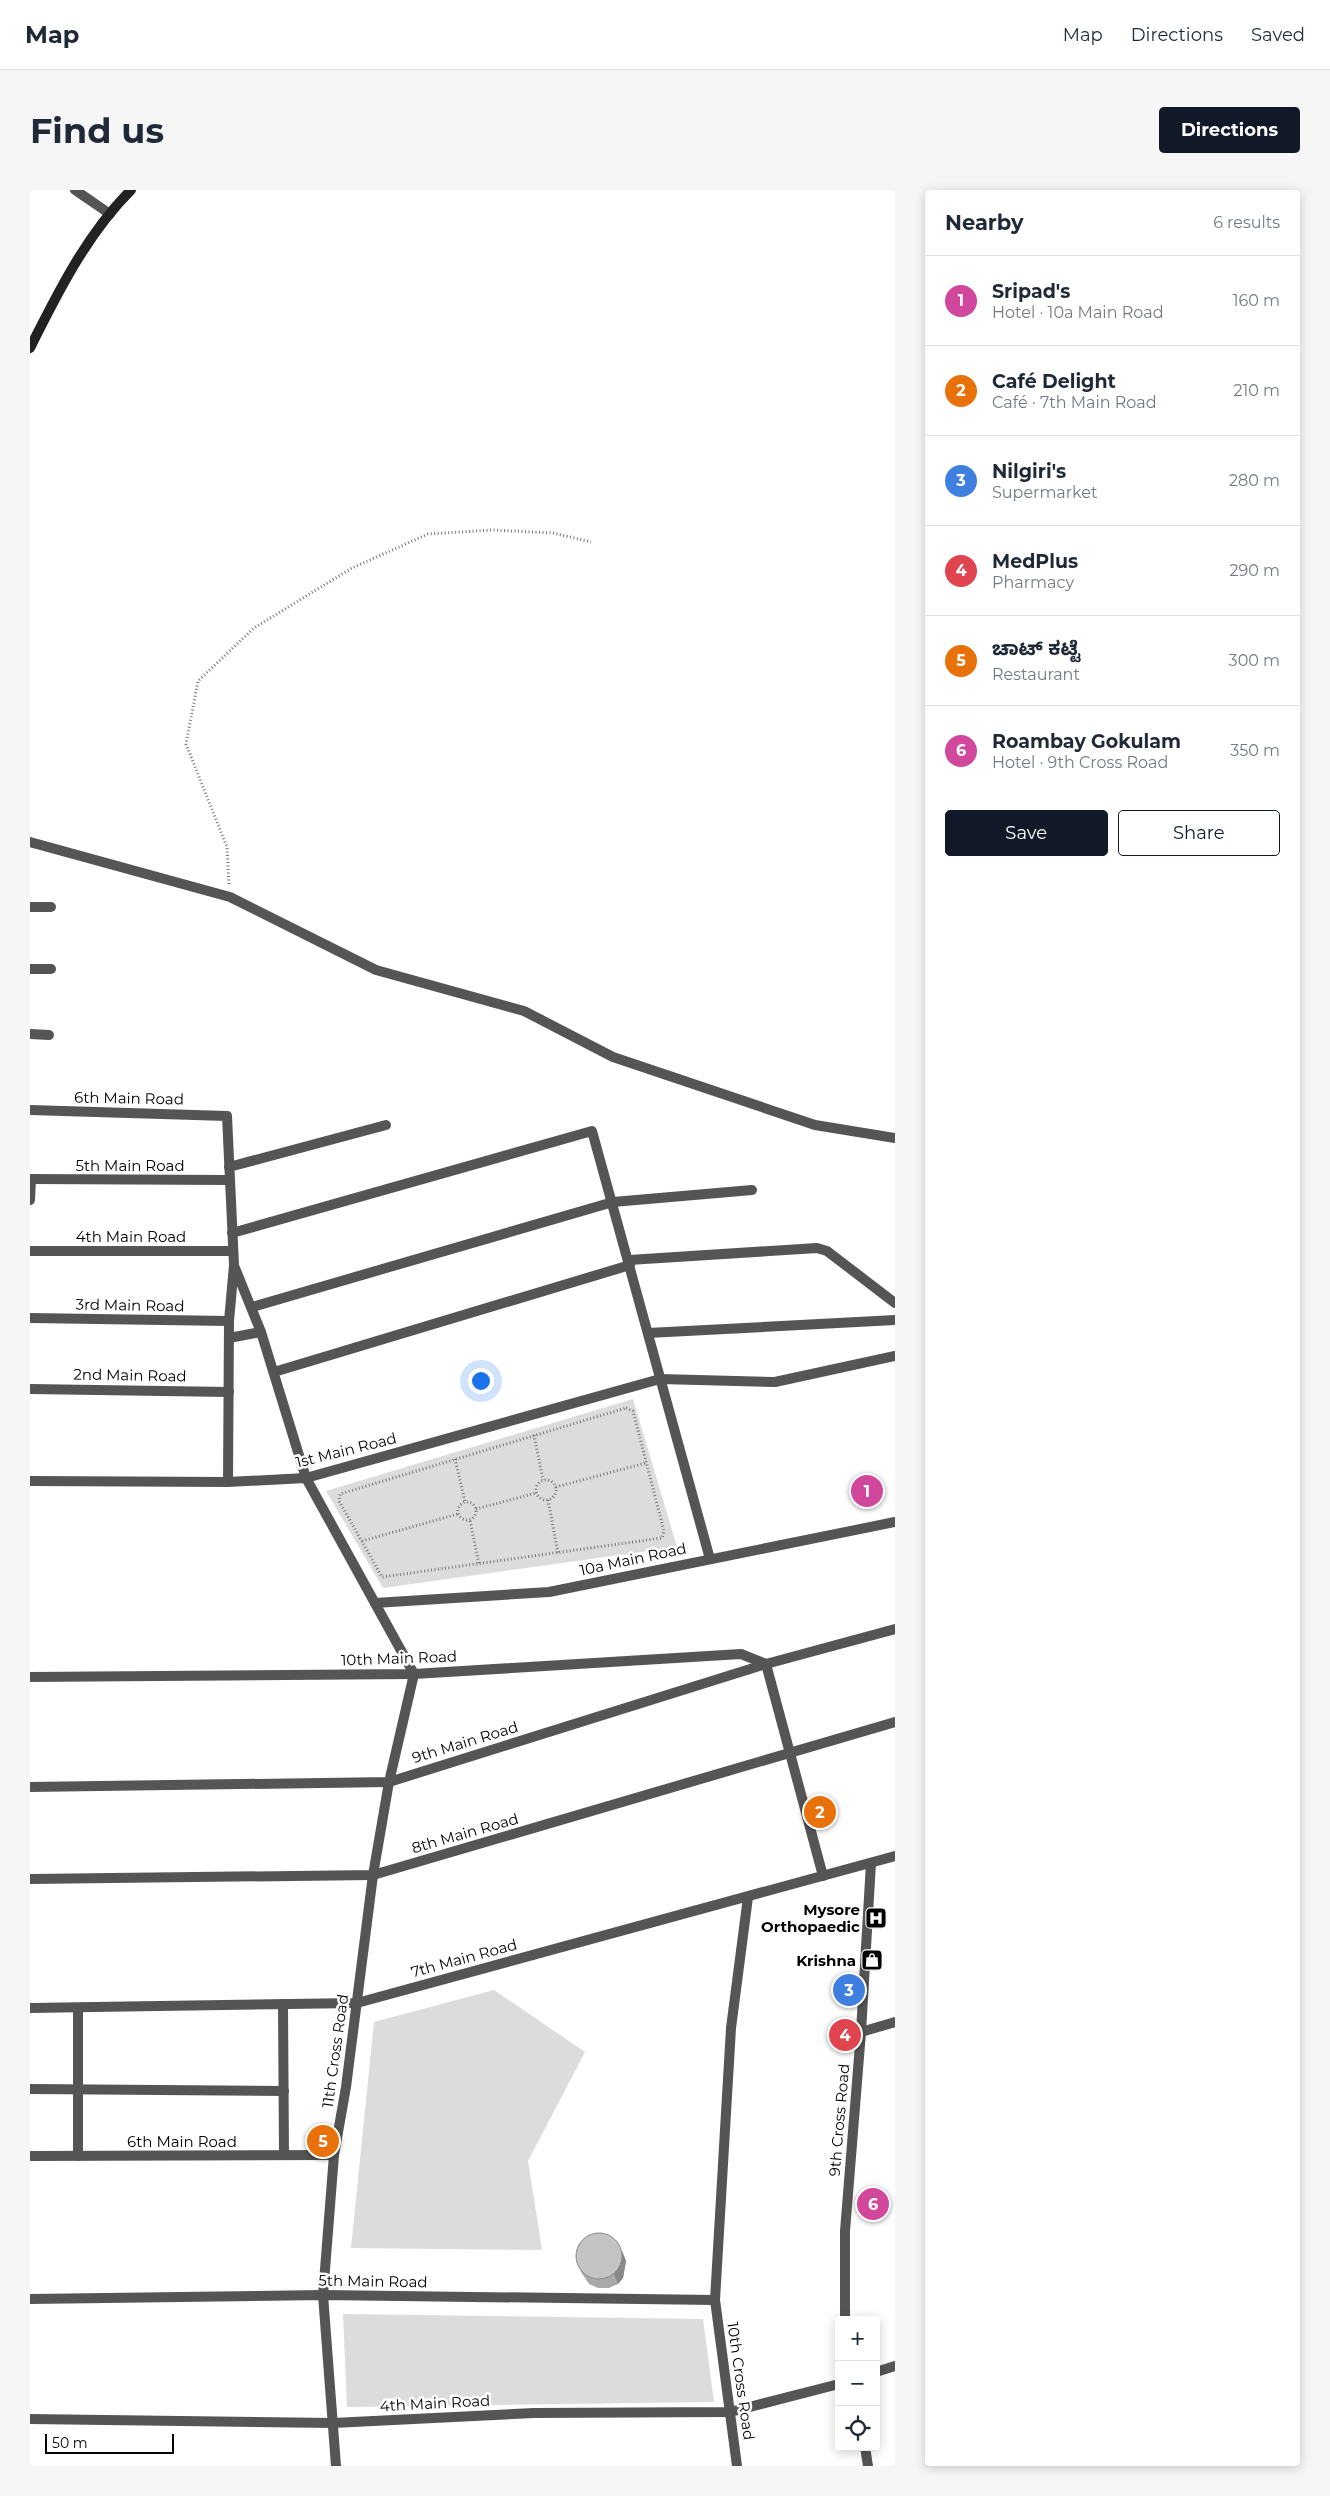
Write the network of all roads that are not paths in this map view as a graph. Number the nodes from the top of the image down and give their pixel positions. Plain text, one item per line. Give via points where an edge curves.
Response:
1 (75, 190) edge
2 (131, 190) edge
3 (110, 214) junction
4 (30, 348) edge
5 (30, 842) edge
6 (30, 907) edge
7 (51, 907) dead end
8 (30, 969) edge
9 (51, 969) dead end
10 (30, 1034) edge
11 (49, 1035) dead end
12 (30, 1110) edge
13 (386, 1125) dead end
14 (895, 1138) edge
15 (229, 1167) junction
16 (30, 1179) edge
17 (230, 1180) junction
18 (752, 1190) dead end
19 (30, 1200) edge
20 (613, 1202) junction
21 (232, 1233) junction
22 (30, 1251) edge
23 (232, 1251) junction
24 (629, 1262) junction
25 (234, 1265) junction
26 (895, 1303) edge
27 (252, 1307) junction
28 (30, 1318) edge
29 (895, 1320) edge
30 (228, 1322) junction
31 (261, 1332) junction
32 (648, 1333) junction
33 (229, 1338) junction
34 (895, 1356) edge
35 (274, 1372) junction
36 (660, 1379) junction
37 (30, 1389) edge
38 (229, 1392) junction
39 (306, 1478) junction
40 (30, 1481) edge
41 (228, 1482) junction
42 (895, 1522) edge
43 (710, 1558) junction
44 (375, 1603) junction
45 (895, 1629) edge
46 (766, 1664) junction
47 (414, 1674) junction
48 (30, 1677) edge
49 (895, 1722) edge
50 (790, 1753) junction
51 (388, 1782) junction
52 (30, 1787) edge
53 (895, 1856) edge
54 (871, 1863) junction
55 (373, 1876) junction
56 (823, 1876) junction
57 (30, 1879) edge
58 (748, 1898) junction
59 (357, 2003) junction
60 (283, 2004) junction
61 (30, 2008) edge
62 (78, 2008) junction
63 (895, 2022) edge
64 (862, 2032) junction
65 (30, 2089) edge
66 (78, 2091) junction
67 (284, 2091) junction
68 (284, 2155) junction
69 (334, 2155) junction
70 (30, 2156) edge
71 (78, 2156) junction
72 (323, 2295) junction
73 (30, 2298) edge
74 (715, 2300) junction
75 (845, 2316) edge
76 (895, 2366) edge
77 (880, 2371) edge
78 (835, 2385) edge
79 (730, 2412) junction
80 (30, 2419) edge
81 (333, 2423) junction
82 (866, 2451) edge
83 (336, 2466) edge
84 (736, 2466) edge
85 (868, 2466) edge

1 - 3 street
2 - 3 street
3 - 4 street via 66,280
5 - 14 street via 230,897 376,970 524,1011 613,1057 815,1125
6 - 7 street
8 - 9 street
10 - 11 street
12 - 15 street, 6th Main Road via 227,1116
13 - 15 street
15 - 17 street
16 - 17 street, 5th Main Road
16 - 19 street
17 - 21 street
18 - 20 street
20 - 21 street via 592,1131
20 - 24 street
20 - 27 street
21 - 23 street
22 - 23 street, 4th Main Road
23 - 25 street
24 - 26 street via 816,1248 827,1251
24 - 32 street
24 - 35 street
25 - 27 street
25 - 30 street
27 - 31 street
28 - 30 street, 3rd Main Road
29 - 32 street
30 - 33 street
31 - 33 street
31 - 35 street
32 - 36 street
33 - 38 street
34 - 36 street, 1st Main Road via 775,1382
35 - 39 street
36 - 39 street, 1st Main Road
36 - 43 street
37 - 38 street, 2nd Main Road
38 - 41 street
39 - 41 street, 1st Main Road
39 - 44 street
40 - 41 street, 1st Main Road
42 - 43 street, 10a Main Road
43 - 44 street, 10a Main Road via 549,1592
44 - 47 street
45 - 46 street, 9th Main Road
46 - 47 street, 10th Main Road via 741,1654
46 - 50 street
46 - 51 street, 9th Main Road
47 - 48 street, 10th Main Road
47 - 51 street, 11th Cross Road
49 - 50 street, 8th Main Road
50 - 55 street, 8th Main Road
50 - 56 street
51 - 52 street, 9th Main Road
51 - 55 street, 11th Cross Road
53 - 54 street, 7th Main Road
54 - 56 street, 7th Main Road
54 - 64 street, 9th Cross Road
55 - 57 street, 8th Main Road
55 - 59 street, 11th Cross Road
56 - 58 street, 7th Main Road
58 - 59 street, 7th Main Road
58 - 74 street, 10th Cross Road via 731,2028
59 - 60 street, 7th Main Road
59 - 69 street, 11th Cross Road
60 - 62 street, 7th Main Road
60 - 67 street
61 - 62 street, 7th Main Road
62 - 66 street
63 - 64 street
64 - 75 street, 9th Cross Road via 846,2231
65 - 66 street
66 - 67 street
66 - 71 street
67 - 68 street
68 - 69 street, 6th Main Road
68 - 71 street, 6th Main Road
69 - 72 street, 11th Cross Road
70 - 71 street, 6th Main Road
72 - 73 street, 5th Main Road
72 - 74 street, 5th Main Road
72 - 81 street, 11th Cross Road
74 - 79 street, 10th Cross Road
76 - 77 street
78 - 79 street, 4th Main Road
79 - 81 street, 4th Main Road via 534,2413
79 - 84 street, 10th Cross Road
80 - 81 street, 4th Main Road
81 - 83 street, 11th Cross Road
82 - 85 street

